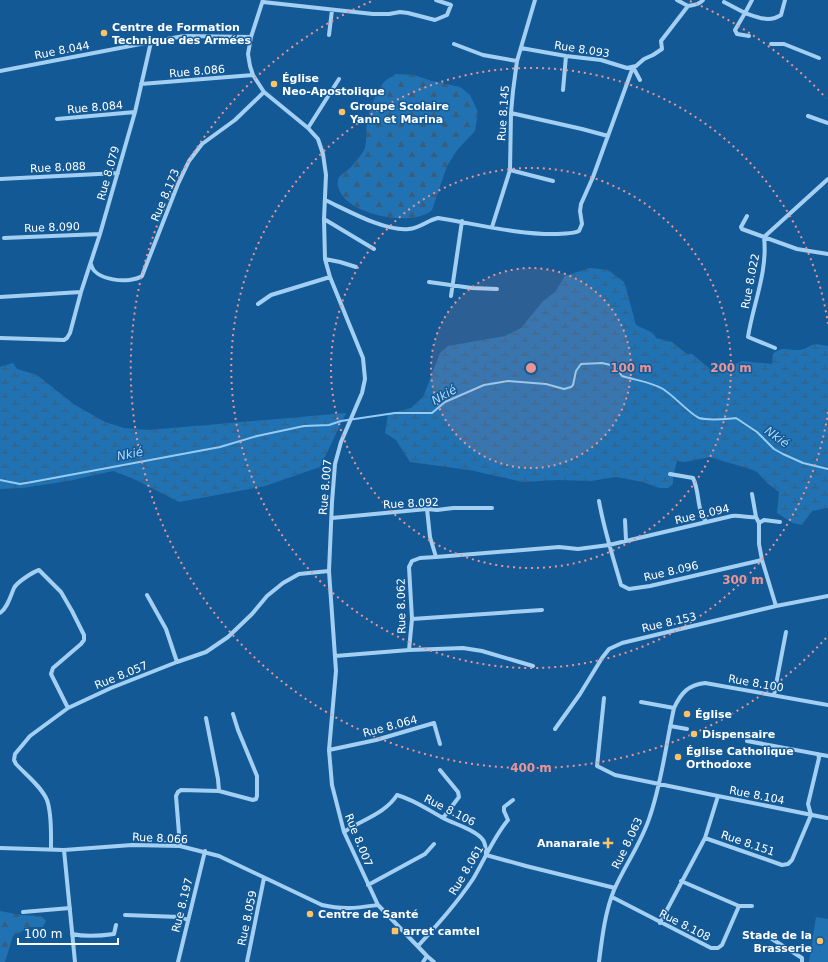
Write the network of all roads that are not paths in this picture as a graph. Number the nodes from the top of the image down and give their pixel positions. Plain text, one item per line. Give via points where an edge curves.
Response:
1 (436, 0) edge
2 (535, 0) edge
3 (677, 0) edge
4 (703, 0) edge
5 (752, 0) edge
6 (785, 0) edge
7 (263, 1) edge
8 (724, 2) dead end
9 (688, 6) junction
10 (332, 10) junction
11 (745, 13) junction
12 (329, 35) dead end
13 (749, 36) dead end
14 (251, 37) junction
15 (151, 42) junction
16 (454, 44) dead end
17 (771, 44) dead end
18 (521, 48) junction
19 (566, 56) junction
20 (820, 58) dead end
21 (517, 61) junction
22 (633, 68) junction
23 (0, 71) edge
24 (253, 75) junction
25 (339, 79) dead end
26 (640, 80) dead end
27 (141, 84) junction
28 (563, 90) dead end
29 (264, 92) junction
30 (135, 112) junction
31 (511, 113) junction
32 (808, 116) dead end
33 (57, 119) dead end
34 (828, 123) edge
35 (308, 128) junction
36 (608, 136) junction
37 (510, 170) junction
38 (118, 173) junction
39 (0, 179) edge
40 (828, 179) edge
41 (553, 181) dead end
42 (325, 200) junction
43 (747, 216) dead end
44 (324, 219) junction
45 (462, 221) junction
46 (492, 228) junction
47 (100, 234) junction
48 (764, 237) junction
49 (4, 238) dead end
50 (374, 249) dead end
51 (828, 254) edge
52 (325, 259) junction
53 (91, 262) junction
54 (356, 267) dead end
55 (330, 277) junction
56 (429, 282) dead end
57 (453, 286) junction
58 (497, 289) dead end
59 (81, 292) junction
60 (451, 296) dead end
61 (0, 297) edge
62 (258, 304) dead end
63 (0, 338) edge
64 (774, 348) dead end
65 (670, 474) dead end
66 (752, 494) dead end
67 (599, 501) dead end
68 (492, 508) dead end
69 (427, 509) junction
70 (756, 517) junction
71 (332, 518) junction
72 (625, 520) dead end
73 (706, 522) junction
74 (780, 522) dead end
75 (759, 523) junction
76 (626, 540) junction
77 (609, 545) junction
78 (436, 557) junction
79 (762, 560) junction
80 (329, 571) junction
81 (147, 596) dead end
82 (828, 596) edge
83 (776, 606) junction
84 (542, 610) dead end
85 (0, 613) edge
86 (412, 619) junction
87 (786, 632) dead end
88 (409, 650) junction
89 (335, 656) junction
90 (177, 662) junction
91 (533, 666) dead end
92 (683, 692) joint
93 (774, 696) junction
94 (604, 698) dead end
95 (641, 702) dead end
96 (828, 705) edge
97 (68, 708) junction
98 (674, 708) junction
99 (233, 714) dead end
100 (206, 718) dead end
101 (670, 726) junction
102 (555, 729) dead end
103 (687, 729) dead end
104 (747, 741) dead end
105 (440, 744) dead end
106 (329, 750) junction
107 (818, 754) junction
108 (828, 756) edge
109 (440, 770) dead end
110 (658, 785) junction
111 (219, 791) junction
112 (718, 796) junction
113 (513, 800) dead end
114 (811, 815) junction
115 (443, 818) junction
116 (827, 818) edge
117 (344, 832) junction
118 (705, 838) junction
119 (434, 844) dead end
120 (180, 846) junction
121 (0, 848) edge
122 (52, 849) junction
123 (64, 850) junction
124 (205, 851) junction
125 (486, 855) junction
126 (264, 878) junction
127 (681, 880) junction
128 (368, 885) junction
129 (615, 888) junction
130 (612, 897) junction
131 (378, 906) junction
132 (739, 906) junction
133 (752, 906) dead end
134 (70, 908) junction
135 (23, 912) dead end
136 (125, 915) dead end
137 (188, 920) junction
138 (660, 922) junction
139 (116, 926) dead end
140 (72, 934) junction
141 (772, 939) dead end
142 (418, 946) junction
143 (427, 956) junction
144 (75, 962) edge
145 (178, 962) edge
146 (247, 962) edge
147 (423, 962) edge
148 (434, 962) edge
149 (599, 962) edge
150 (802, 962) edge

1 - 10 street via 451,5 447,15 435,20 408,12 373,14
2 - 18 street, Rue 8.145
3 - 9 street
4 - 9 street via 701,3
5 - 11 street
6 - 11 street via 778,18 765,20
7 - 10 street
7 - 14 street, Rue 8.007
8 - 11 street
9 - 22 street via 661,41 662,49
10 - 12 street
11 - 13 street via 735,30 737,34
14 - 15 street via 184,36
14 - 24 street, Rue 8.007 via 248,54
15 - 23 street, Rue 8.044
15 - 27 street, Rue 8.079
16 - 21 street via 483,55
17 - 20 street via 784,44
18 - 19 street, Rue 8.093
18 - 21 street, Rue 8.145
19 - 22 street, Rue 8.093 via 601,60
19 - 28 street
21 - 31 street, Rue 8.145
22 - 26 street
22 - 36 street
24 - 27 street, Rue 8.086
24 - 29 street, Rue 8.007
25 - 35 street
27 - 30 street, Rue 8.079
29 - 35 street, Rue 8.007
29 - 53 street, Rue 8.173 via 235,120 202,144 189,161 142,276 137,279 107,279 92,269
30 - 33 street, Rue 8.084
30 - 38 street, Rue 8.079
31 - 36 street
31 - 37 street, Rue 8.145
32 - 34 street
35 - 42 street, Rue 8.007 via 318,139 324,154
36 - 46 street via 581,204 580,231 544,234
37 - 41 street
37 - 46 street, Rue 8.145
38 - 39 street, Rue 8.088
38 - 47 street, Rue 8.079
40 - 48 street
42 - 44 street, Rue 8.007
42 - 45 street via 373,222 395,228 409,229 438,218
43 - 48 street via 742,229
44 - 50 street
44 - 52 street, Rue 8.007
45 - 46 street
45 - 57 street
47 - 49 street, Rue 8.090
47 - 53 street, Rue 8.079
48 - 51 street via 797,249
48 - 64 street, Rue 8.022 via 765,256 748,337
52 - 54 street
52 - 55 street, Rue 8.007
53 - 59 street, Rue 8.079
55 - 62 street via 271,295
55 - 71 street, Rue 8.007 via 363,358 365,379 335,464
56 - 57 street
57 - 58 street
57 - 60 street
59 - 61 street
59 - 63 street, Rue 8.079 via 72,327 64,340
65 - 73 street via 693,478 699,508
66 - 70 street
67 - 77 street, Rue 8.096
68 - 69 street, Rue 8.092
69 - 71 street, Rue 8.092
69 - 78 street via 430,537
70 - 73 street, Rue 8.094 via 732,516
70 - 75 street
71 - 80 street, Rue 8.007
72 - 76 street
73 - 76 street, Rue 8.094
74 - 75 street via 764,520
75 - 79 street
76 - 77 street, Rue 8.094
77 - 78 street, Rue 8.094
77 - 79 street, Rue 8.096 via 622,585 629,589
78 - 86 street, Rue 8.062 via 412,561 408,568
79 - 83 street
80 - 89 street, Rue 8.007
80 - 90 street, Rue 8.057 via 299,574 283,583 228,637 206,652
81 - 90 street via 166,628
82 - 83 street, Rue 8.153
83 - 102 street, Rue 8.153 via 643,637 609,649
84 - 86 street
85 - 97 street via 10,600 14,587 34,571 39,570 61,592 84,635 81,644 53,668 51,674
86 - 88 street, Rue 8.062
87 - 93 street
88 - 89 street
88 - 91 street via 463,648
89 - 106 street, Rue 8.007 via 336,672
90 - 97 street, Rue 8.057
92 - 93 street, Rue 8.100 via 695,684 705,683
92 - 98 street, Rue 8.063
93 - 96 street, Rue 8.100
94 - 110 street via 597,766 615,775
95 - 98 street
97 - 122 street, Rue 8.057 via 30,736 15,754 14,760 47,800
98 - 101 street, Rue 8.063
99 - 111 street via 257,776 257,796 253,800
100 - 111 street
101 - 103 street
101 - 110 street, Rue 8.063
104 - 107 street
105 - 106 street, Rue 8.064 via 434,723 376,740
106 - 117 street, Rue 8.007 via 332,785
107 - 108 street
107 - 114 street, Rue 8.151 via 808,804
109 - 115 street via 458,792 459,797
110 - 112 street
110 - 129 street, Rue 8.063 via 643,834
111 - 120 street via 178,792 176,796
112 - 114 street, Rue 8.104
112 - 118 street, Rue 8.104
113 - 125 street, Rue 8.061 via 504,806 508,820
114 - 116 street, Rue 8.104
114 - 118 street, Rue 8.151 via 788,864 782,865
115 - 117 street, Rue 8.106 via 397,795 379,813
115 - 125 street, Rue 8.106 via 477,834 483,840
117 - 128 street, Rue 8.007
118 - 127 street, Rue 8.151
119 - 128 street via 426,854
120 - 123 street, Rue 8.066 via 132,845
120 - 124 street, Rue 8.066
121 - 122 street, Rue 8.066
122 - 123 street, Rue 8.066
123 - 134 street
124 - 126 street, Rue 8.066
124 - 137 street, Rue 8.197
125 - 129 street
125 - 142 street, Rue 8.061 via 460,899
126 - 131 street, Rue 8.066 via 322,905 348,909
126 - 146 street, Rue 8.059
127 - 132 street
127 - 138 street, Rue 8.151
128 - 131 street, Rue 8.007
129 - 130 street, Rue 8.063
130 - 138 street, Rue 8.108
130 - 149 street, Rue 8.063
131 - 142 street, Rue 8.007
132 - 133 street
132 - 138 street, Rue 8.108 via 722,945 718,948 711,948
134 - 135 street
134 - 140 street
136 - 137 street via 180,917
137 - 145 street, Rue 8.197
139 - 140 street via 114,934
140 - 144 street
141 - 150 street via 802,958
142 - 143 street, Rue 8.007
143 - 147 street
143 - 148 street, Rue 8.007

